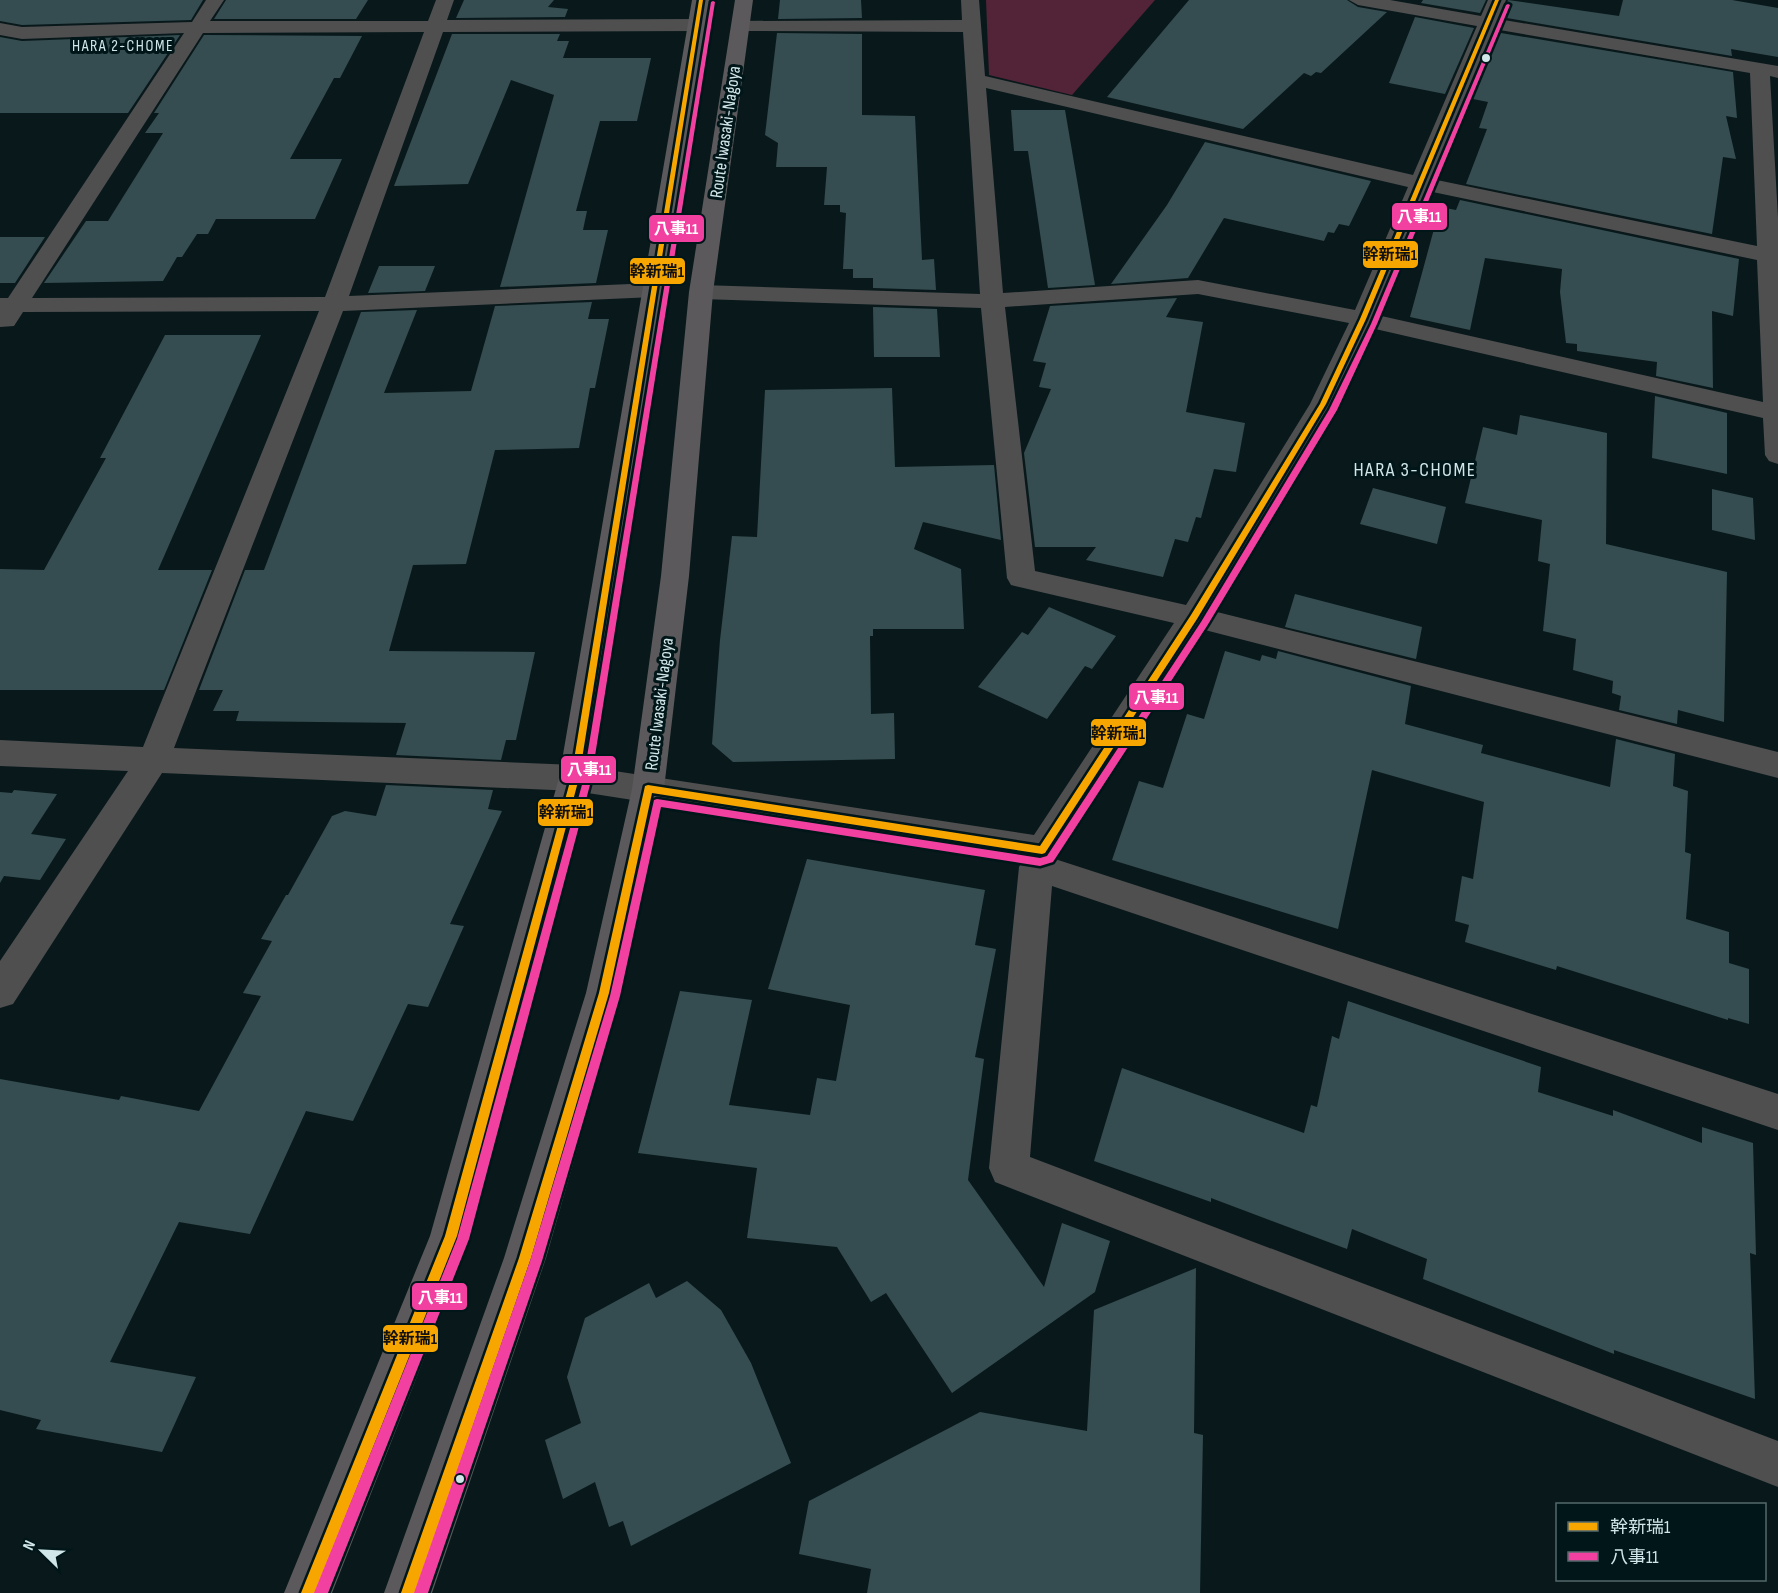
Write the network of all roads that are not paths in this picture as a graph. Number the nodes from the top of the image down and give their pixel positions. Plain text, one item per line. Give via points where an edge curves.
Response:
1 (216, 0) edge
2 (445, 0) edge
3 (744, 0) edge
4 (970, 0) edge
5 (1358, 0) edge
6 (1492, 11) edge
7 (699, 13) edge
8 (741, 25) junction
9 (972, 26) junction
10 (197, 27) junction
11 (436, 28) junction
12 (0, 29) edge
13 (22, 33) junction
14 (0, 50) edge
15 (1769, 71) edge
16 (976, 80) junction
17 (1420, 183) junction
18 (1768, 255) junction
19 (654, 290) junction
20 (701, 292) junction
21 (992, 300) junction
22 (334, 304) junction
23 (7, 306) edge
24 (1363, 319) junction
25 (0, 327) edge
26 (1776, 413) edge
27 (1778, 455) edge
28 (1194, 617) junction
29 (0, 753) edge
30 (154, 759) junction
31 (1778, 765) edge
32 (575, 778) junction
33 (648, 789) junction
34 (1039, 858) junction
35 (0, 992) edge
36 (1778, 1112) edge
37 (1778, 1464) edge
38 (308, 1593) edge
39 (408, 1593) edge

1 - 10 street
2 - 11 street
3 - 8 main road, Route Iwasaki-Nagoya
4 - 9 street
5 - 6 street
6 - 15 street
6 - 17 street
7 - 11 street
7 - 19 main road
8 - 9 street
8 - 20 main road, Route Iwasaki-Nagoya
9 - 16 street
10 - 11 street
10 - 13 street
10 - 23 street
11 - 22 street
12 - 13 street
13 - 14 street
15 - 18 street
16 - 17 street
16 - 21 street
17 - 18 street
17 - 24 street
18 - 26 street
19 - 22 street
19 - 32 main road
20 - 21 street
20 - 33 main road, Route Iwasaki-Nagoya via 675,576
21 - 24 street via 1198,287
21 - 28 street via 1021,578
22 - 23 street
22 - 30 street
23 - 25 street
24 - 26 street
24 - 28 street via 1323,404
26 - 27 street
28 - 31 street
28 - 34 street
29 - 30 street
30 - 32 street
30 - 35 street
32 - 33 street
32 - 38 main road via 451,1236
33 - 34 street
33 - 39 main road, Route Iwasaki-Nagoya via 601,1004 525,1258
34 - 36 street
34 - 37 street via 1009,1168

